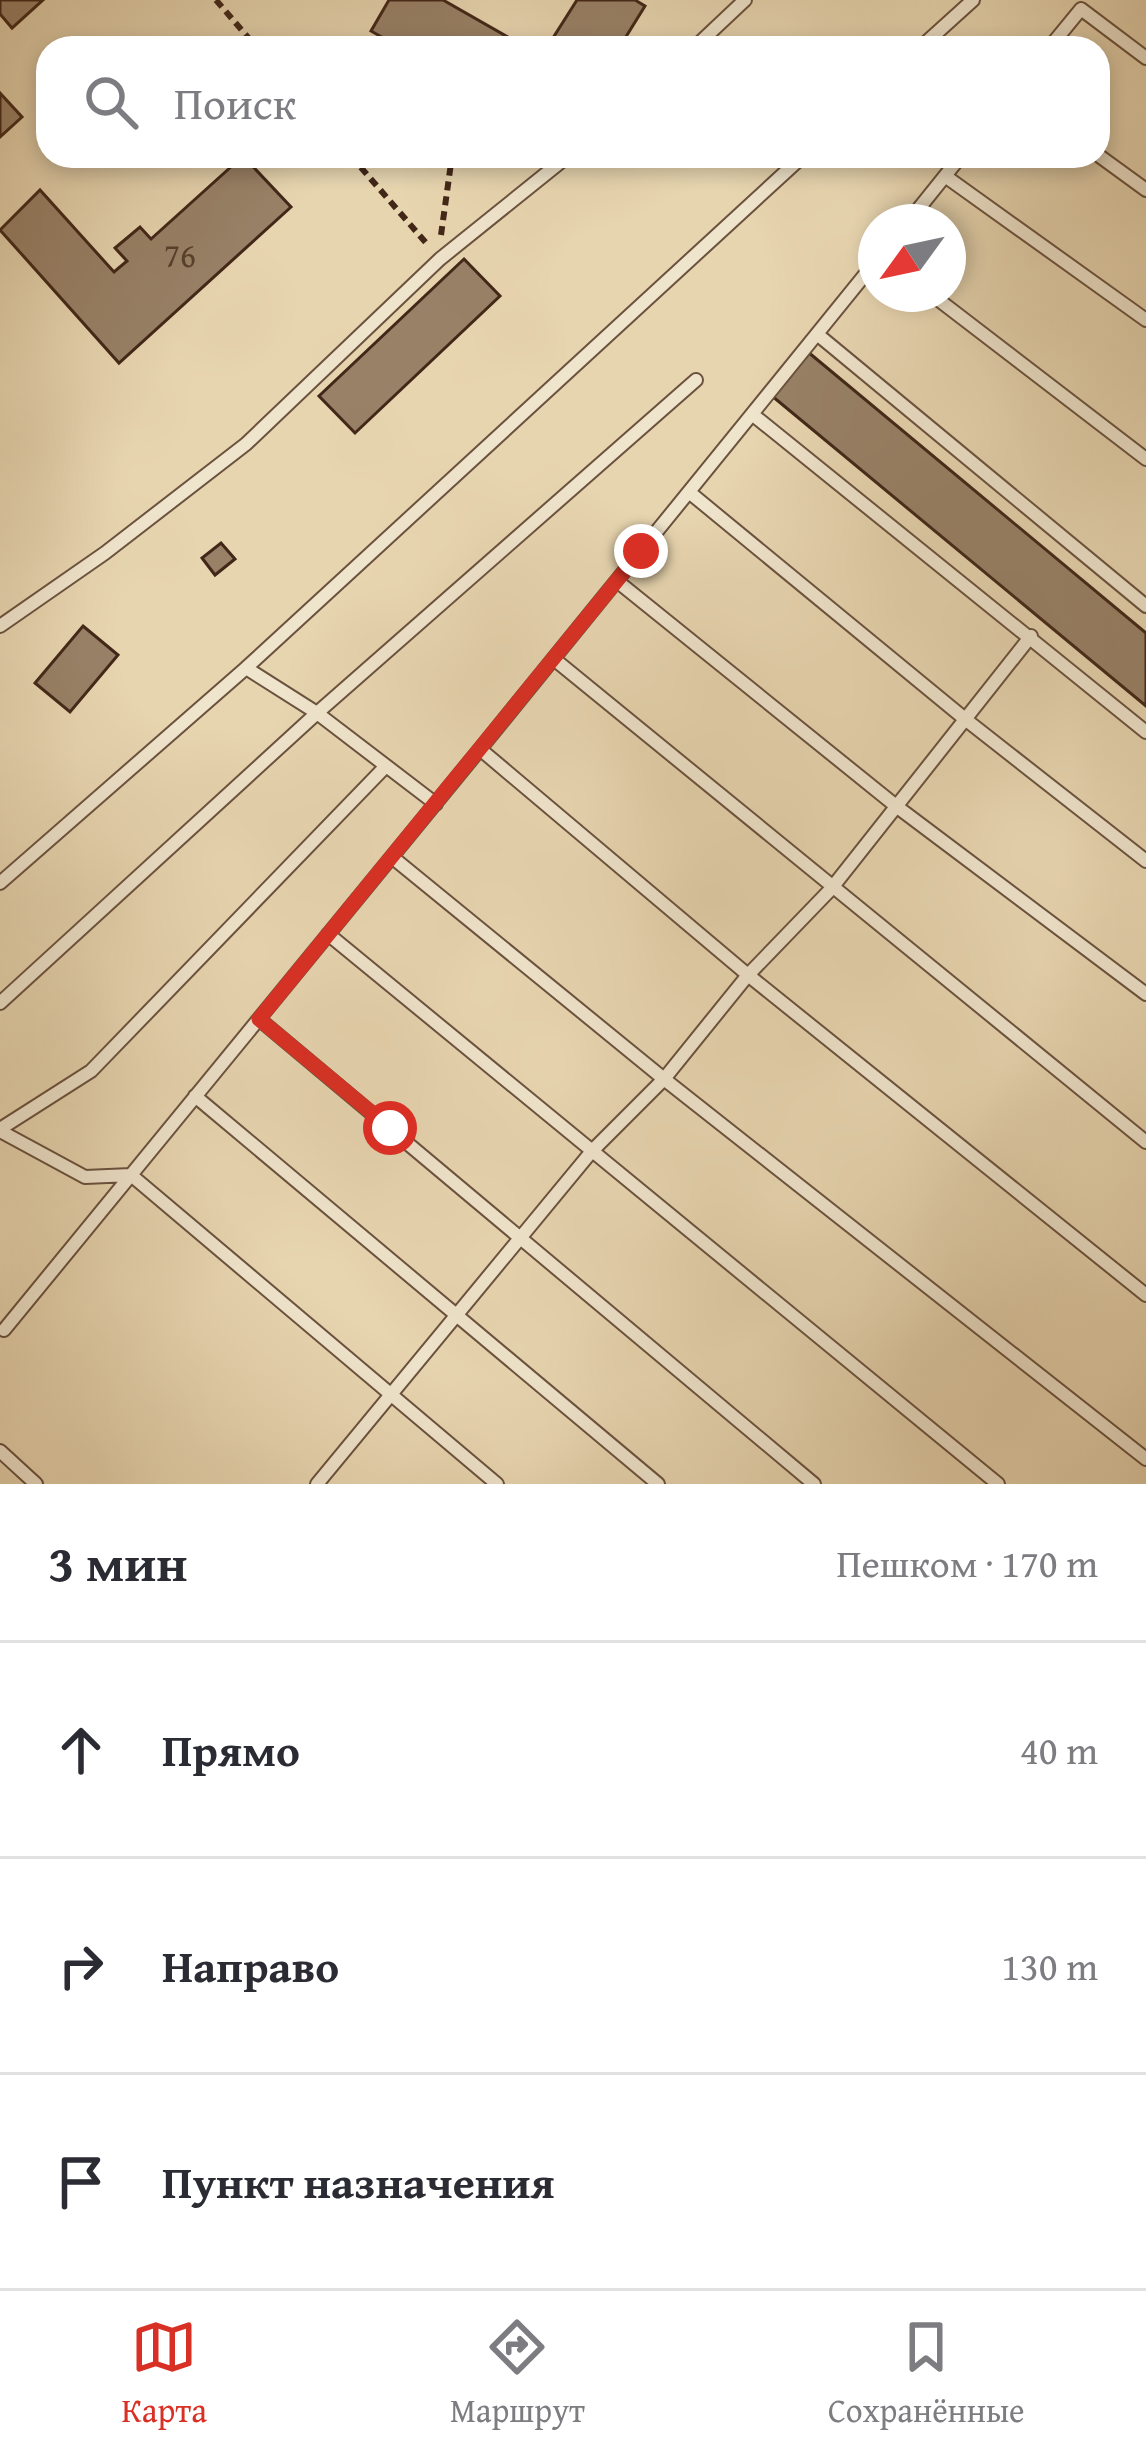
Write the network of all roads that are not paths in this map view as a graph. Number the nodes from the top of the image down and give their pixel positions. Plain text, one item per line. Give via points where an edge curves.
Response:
1 (745, 0) edge
2 (973, 0) edge
3 (707, 36) edge
4 (933, 36) edge
5 (1059, 36) edge
6 (1146, 58) edge
7 (1110, 164) edge
8 (553, 168) edge
9 (790, 168) edge
10 (951, 168) edge
11 (945, 176) junction
12 (1146, 190) edge
13 (922, 204) edge
14 (858, 283) edge
15 (954, 312) edge
16 (1146, 320) edge
17 (817, 334) junction
18 (696, 380) dead end
19 (752, 414) junction
20 (1146, 459) edge
21 (689, 492) junction
22 (617, 581) junction
23 (1143, 597) edge
24 (0, 626) edge
25 (1031, 636) junction
26 (554, 659) junction
27 (245, 668) junction
28 (317, 713) junction
29 (965, 719) junction
30 (1146, 732) edge
31 (480, 749) junction
32 (386, 766) junction
33 (436, 804) junction
34 (896, 806) junction
35 (392, 856) junction
36 (1146, 861) edge
37 (0, 884) edge
38 (831, 889) junction
39 (328, 934) junction
40 (748, 975) junction
41 (1146, 994) edge
42 (0, 1003) edge
43 (259, 1019) junction
44 (664, 1079) junction
45 (195, 1096) junction
46 (0, 1130) edge
47 (1146, 1142) edge
48 (592, 1151) junction
49 (131, 1175) junction
50 (521, 1237) junction
51 (1145, 1291) edge
52 (457, 1315) junction
53 (4, 1330) dead end
54 (391, 1394) junction
55 (0, 1451) edge
56 (1146, 1459) edge
57 (321, 1478) edge
58 (36, 1484) edge
59 (340, 1484) edge
60 (496, 1484) edge
61 (658, 1484) edge
62 (814, 1484) edge
63 (998, 1484) edge

1 - 3 lane
2 - 4 lane
5 - 6 lane via 1081,9
7 - 12 lane
8 - 24 lane via 440,259 246,444
9 - 27 lane
10 - 11 lane
11 - 13 lane
11 - 16 lane
14 - 17 lane
15 - 20 lane
17 - 19 lane
17 - 23 lane
18 - 28 lane
19 - 21 lane
19 - 25 lane
21 - 22 lane
21 - 29 lane
22 - 26 lane
22 - 34 lane
25 - 29 lane
25 - 30 lane
26 - 31 lane
26 - 38 lane
27 - 28 lane
27 - 37 lane
28 - 32 lane
28 - 42 lane
29 - 34 lane
29 - 36 lane
31 - 33 lane
31 - 40 lane
32 - 33 lane
32 - 46 lane via 91,1071
33 - 35 lane
34 - 38 lane
34 - 41 lane
35 - 39 lane
35 - 44 lane
38 - 40 lane
38 - 47 lane
39 - 43 lane
39 - 48 lane
40 - 44 lane
40 - 51 lane
43 - 45 lane
43 - 50 lane
44 - 48 lane
44 - 56 lane
45 - 49 lane
45 - 52 lane
46 - 49 lane via 85,1177
48 - 50 lane
48 - 63 lane
49 - 53 lane
49 - 54 lane
50 - 52 lane
50 - 62 lane
52 - 54 lane
52 - 61 lane
54 - 57 lane
54 - 60 lane
55 - 58 lane
57 - 59 lane

